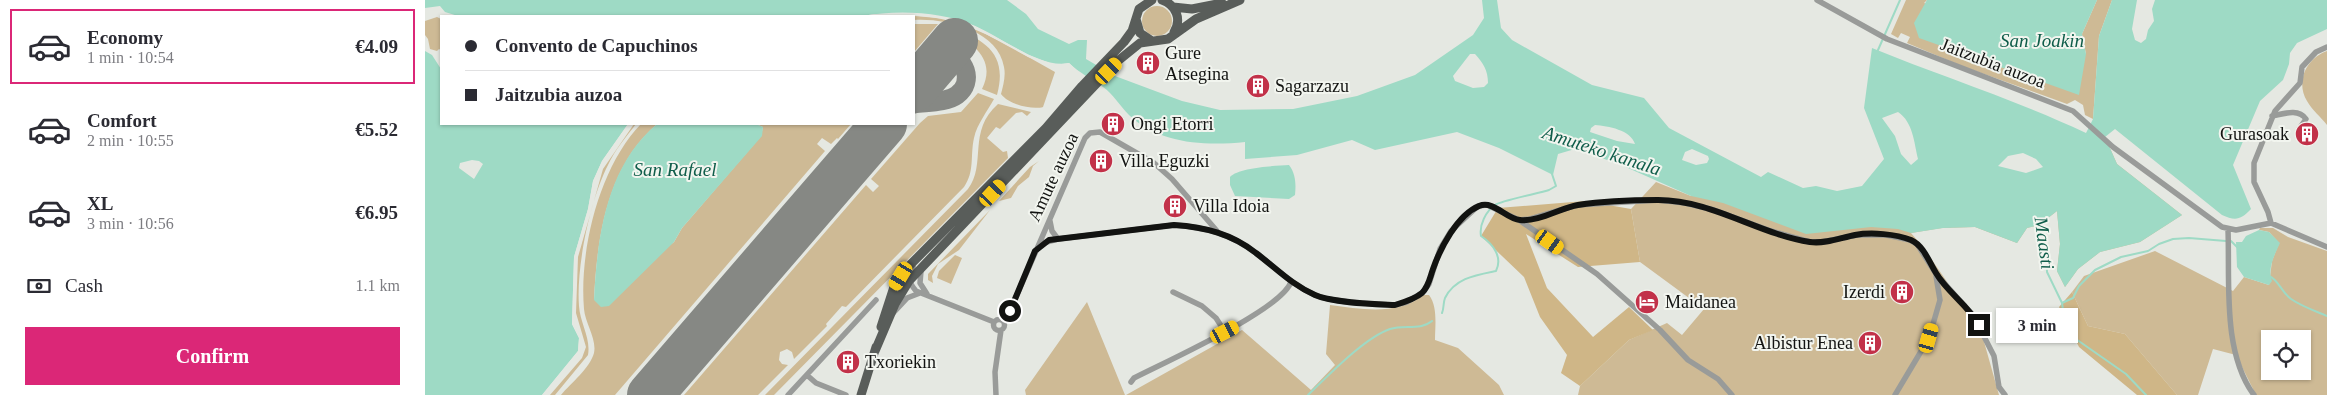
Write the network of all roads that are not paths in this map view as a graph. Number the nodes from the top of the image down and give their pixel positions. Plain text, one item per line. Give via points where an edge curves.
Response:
1 (1152, 0) edge
2 (1162, 0) edge
3 (1239, 0) edge
4 (1817, 0) edge
5 (1173, 7) junction
6 (1136, 19) junction
7 (1173, 34) junction
8 (1152, 41) junction
9 (2327, 47) edge
10 (1116, 57) junction
11 (1085, 89) junction
12 (2272, 116) junction
13 (2301, 126) dead end
14 (1201, 213) junction
15 (1519, 220) junction
16 (1050, 221) junction
17 (2271, 222) junction
18 (1193, 226) junction
19 (2228, 230) junction
20 (1218, 232) junction
21 (1058, 239) junction
22 (1042, 240) junction
23 (2327, 247) edge
24 (922, 253) junction
25 (922, 267) junction
26 (1936, 274) junction
27 (909, 281) junction
28 (1291, 282) junction
29 (1173, 292) dead end
30 (920, 293) junction
31 (929, 296) junction
32 (877, 300) dead end
33 (891, 314) junction
34 (1003, 320) junction
35 (994, 322) junction
36 (1001, 330) junction
37 (1225, 332) junction
38 (875, 351) junction
39 (808, 376) junction
40 (1131, 382) dead end
41 (788, 395) edge
42 (846, 395) edge
43 (861, 395) edge
44 (996, 395) edge
45 (1732, 395) edge
46 (1895, 395) edge
47 (2005, 395) edge
48 (2255, 395) edge

1 - 6 main road via 1139,9
2 - 5 main road
3 - 5 main road via 1192,9
3 - 7 main road via 1196,19
4 - 19 street, Jaitzubia auzoa via 1887,39 2068,108 2113,147
5 - 7 main road via 1178,20
6 - 8 main road via 1140,33
6 - 10 main road
7 - 8 main road via 1162,41
8 - 10 main road
9 - 12 street via 2315,52 2302,66 2300,83
10 - 11 main road
11 - 24 main road
11 - 25 main road
12 - 13 street via 2292,112 2303,114 2306,118
12 - 17 street via 2254,163 2254,182
14 - 16 street, Amute auzoa via 1172,179 1153,163 1108,136 1093,132 1085,138
14 - 18 street via 1199,223
14 - 20 street, Amute auzoa
15 - 26 street via 1577,205 1658,200 1685,203 1810,242 1872,235 1910,240 1917,244
15 - 28 street, Amute auzoa via 1487,204 1478,206 1451,231 1440,249 1429,284 1407,302 1395,305 1336,300 1317,296
15 - 45 street via 1597,274 1660,330 1688,360 1718,379
16 - 21 street
16 - 22 street, Amute auzoa
17 - 19 street
17 - 23 street
18 - 20 street, Amute auzoa
18 - 21 street, Amute auzoa via 1174,225
19 - 48 street via 2234,350 2241,376
20 - 28 street, Amute auzoa via 1255,252
21 - 22 street, Amute auzoa
22 - 34 street, Amute auzoa
24 - 27 street via 910,272
24 - 38 main road via 894,287
25 - 27 main road
25 - 31 street via 920,282
26 - 46 street via 1940,300 1929,338
26 - 47 street via 1973,315 1994,356 1999,387
27 - 30 street
27 - 33 main road
28 - 37 street via 1285,292 1255,316
29 - 37 street via 1202,306 1216,318
30 - 31 street
30 - 33 street via 907,298
31 - 35 street
32 - 39 street
33 - 38 main road
34 - 35 street
34 - 36 street via 1005,326
35 - 36 street via 996,329
36 - 44 street via 995,372
37 - 40 street via 1133,378
38 - 43 main road
39 - 41 street
39 - 42 street via 816,383

